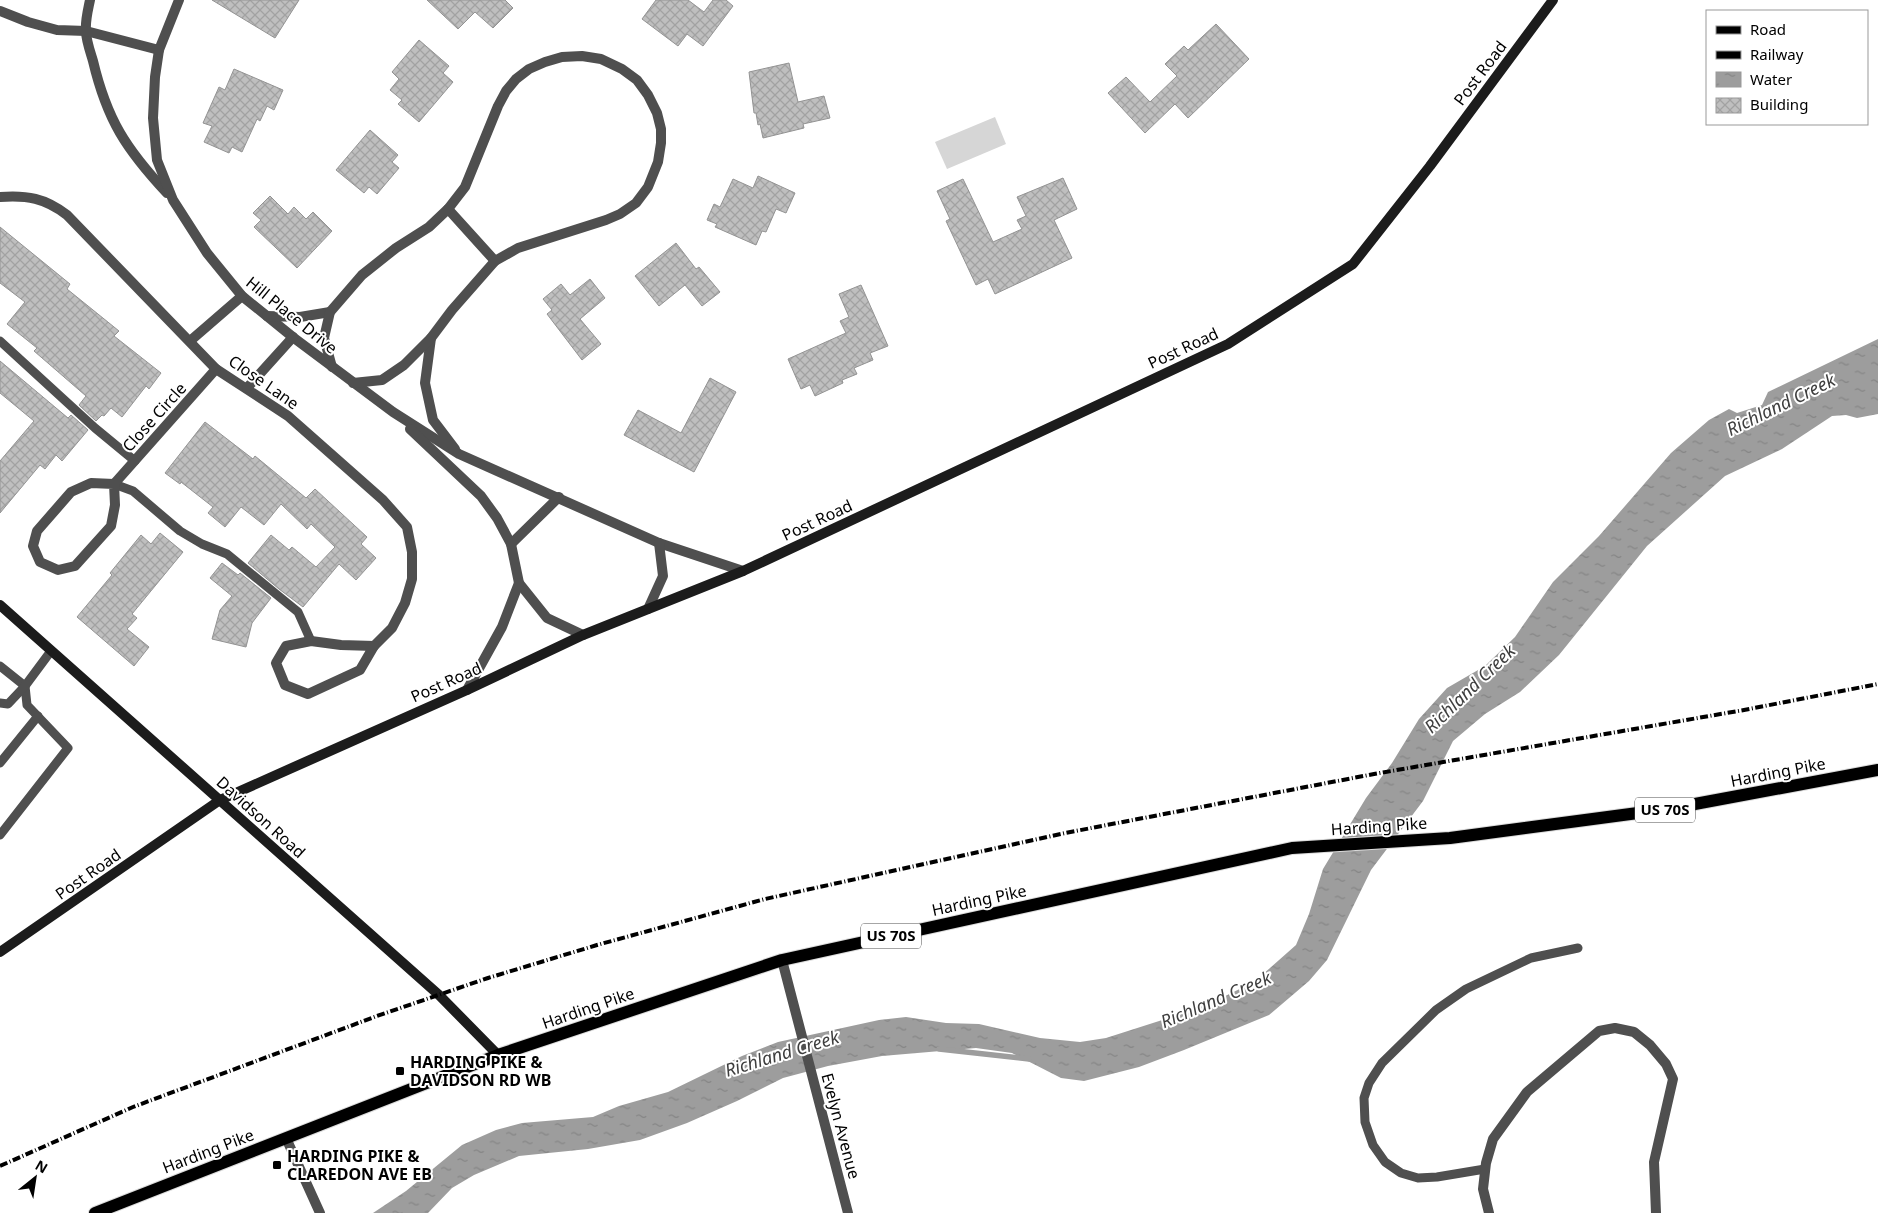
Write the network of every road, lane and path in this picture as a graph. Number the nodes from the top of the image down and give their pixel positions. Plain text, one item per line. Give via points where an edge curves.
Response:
1 (90, 0) edge
2 (179, 0) edge
3 (1553, 0) edge
4 (0, 11) edge
5 (86, 31) junction
6 (159, 50) junction
7 (0, 197) edge
8 (172, 200) junction
9 (448, 209) junction
10 (495, 261) junction
11 (242, 296) junction
12 (330, 312) junction
13 (267, 316) junction
14 (293, 337) junction
15 (431, 338) junction
16 (0, 341) edge
17 (190, 341) junction
18 (332, 367) junction
19 (216, 369) junction
20 (353, 383) junction
21 (247, 388) junction
22 (393, 412) junction
23 (459, 454) junction
24 (135, 461) junction
25 (114, 484) junction
26 (560, 498) junction
27 (659, 543) junction
28 (511, 544) junction
29 (743, 571) junction
30 (519, 583) junction
31 (0, 605) edge
32 (648, 609) junction
33 (583, 635) junction
34 (311, 641) junction
35 (374, 646) junction
36 (51, 651) junction
37 (0, 666) edge
38 (25, 686) junction
39 (467, 690) junction
40 (0, 703) edge
41 (38, 716) junction
42 (0, 762) edge
43 (1878, 770) edge
44 (220, 800) junction
45 (0, 835) edge
46 (1578, 948) dead end
47 (0, 952) edge
48 (782, 960) junction
49 (498, 1055) junction
50 (286, 1138) junction
51 (1485, 1169) junction
52 (95, 1213) edge
53 (320, 1213) edge
54 (848, 1213) edge
55 (1489, 1213) edge
56 (1656, 1213) edge

1 - 5 street, Hill Place Drive
2 - 6 street, Hill Place Drive
3 - 29 street, Post Road via 1353,264 1228,344
4 - 5 street via 58,30
5 - 6 street
5 - 8 street, Hill Place Drive via 98,85 120,136
6 - 8 street, Hill Place Drive via 153,98 153,139
7 - 17 street, Close Lane via 36,198 54,205
8 - 11 street, Hill Place Drive
9 - 10 street
9 - 10 street via 465,187 506,91 529,69 562,57 582,56 601,59 637,80 648,95 661,129 658,162 648,187 636,203 613,217 518,248
9 - 12 street via 429,227 362,275
10 - 15 street
11 - 13 street, Hill Place Drive
11 - 17 street
12 - 13 street via 300,317
12 - 18 street via 324,338
13 - 14 street, Hill Place Drive
14 - 18 street, Hill Place Drive
14 - 21 street
15 - 20 street via 404,365 382,380
15 - 23 street via 425,383 433,420
16 - 24 lane
17 - 19 street, Close Lane
18 - 20 street, Hill Place Drive
19 - 21 street, Close Lane
19 - 24 street, Close Circle
20 - 22 street, Hill Place Drive
21 - 35 street, Close Lane via 288,416 353,472 407,527 412,552 412,579 408,595 392,628
22 - 23 street, Hill Place Drive
22 - 28 street, Hill Place Drive via 481,496
23 - 26 street, Hill Place Drive
24 - 25 street, Close Circle
25 - 25 street via 91,483 71,492 36,531 33,546 40,562 58,570 75,566 110,526 115,505
25 - 34 lane via 134,491 180,531 234,560 298,612
26 - 27 street, Hill Place Drive
26 - 28 street
27 - 29 street, Hill Place Drive
27 - 32 street via 663,576
28 - 30 street, Hill Place Drive
29 - 32 street, Post Road
30 - 33 street, Hill Place Drive via 547,618
30 - 39 street via 502,627
31 - 36 street, Davidson Road
32 - 33 street, Post Road
33 - 39 street, Post Road
34 - 35 street, Close Lane
34 - 35 street, Close Lane via 286,646 276,664 285,685 308,694 360,670
36 - 38 lane
36 - 44 street, Davidson Road
37 - 38 lane
38 - 40 lane via 8,704
38 - 41 lane via 27,705
39 - 44 street, Post Road
41 - 42 lane
41 - 45 lane via 68,748
43 - 48 main road, Harding Pike / US 70S via 1668,810 1450,838 1292,848
44 - 47 street, Post Road
44 - 49 street, Davidson Road via 439,995
46 - 51 lane via 1531,958 1466,990 1436,1010 1382,1062 1369,1083 1364,1098 1365,1122 1385,1162 1401,1173 1418,1178
48 - 49 main road, Harding Pike / US 70S
48 - 54 street, Evelyn Avenue
49 - 50 main road, Harding Pike / US 70S
50 - 52 main road, Harding Pike / US 70S
50 - 53 street
51 - 55 street via 1483,1189
51 - 56 street via 1493,1140 1527,1092 1599,1032 1615,1028 1634,1032 1666,1064 1673,1079 1654,1162

